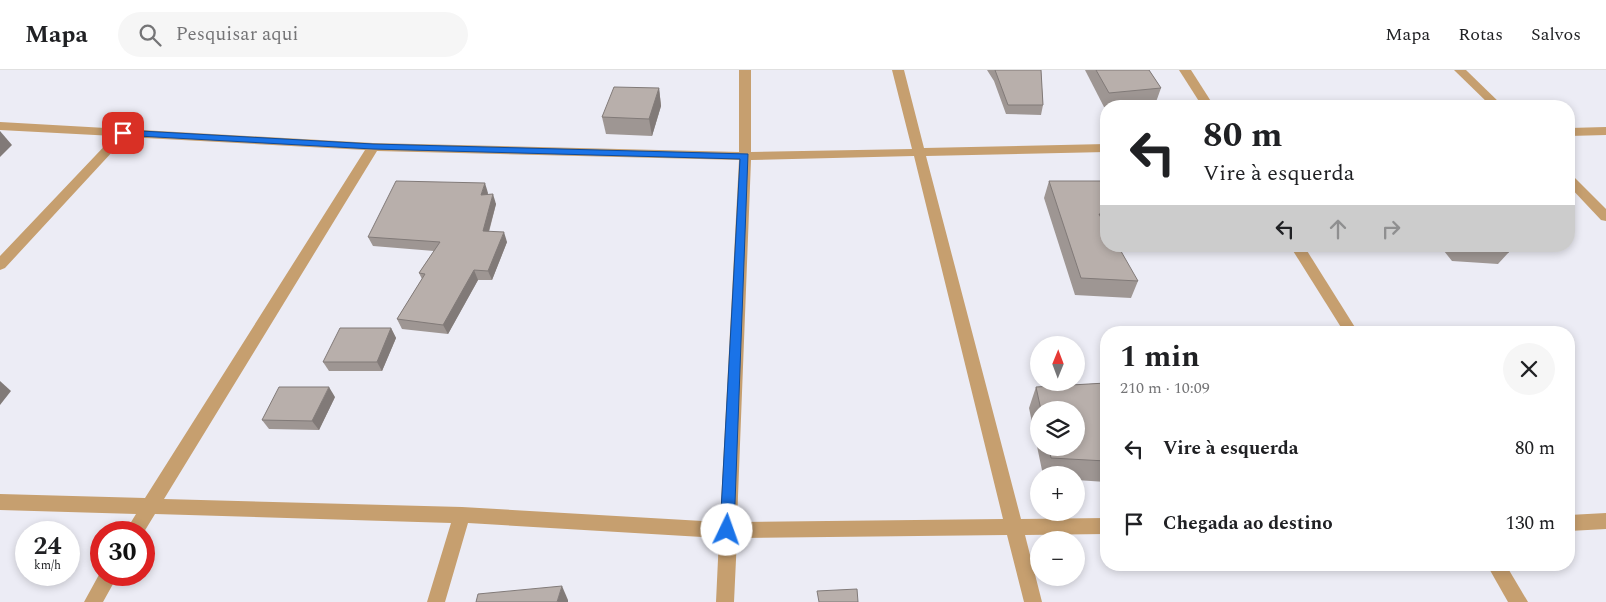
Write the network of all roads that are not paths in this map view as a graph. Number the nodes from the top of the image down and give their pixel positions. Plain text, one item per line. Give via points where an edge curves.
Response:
1 (745, 70) edge
2 (898, 70) edge
3 (1185, 70) edge
4 (1460, 70) edge
5 (1204, 100) edge
6 (1491, 100) edge
7 (0, 126) edge
8 (1606, 131) edge
9 (1575, 132) edge
10 (123, 133) junction
11 (373, 146) junction
12 (1100, 148) edge
13 (919, 153) junction
14 (745, 156) junction
15 (1575, 185) edge
16 (1606, 217) edge
17 (1300, 252) edge
18 (0, 265) edge
19 (1347, 326) edge
20 (0, 502) edge
21 (150, 506) junction
22 (462, 515) junction
23 (141, 521) edge
24 (1606, 521) edge
25 (1575, 523) edge
26 (1013, 526) junction
27 (1100, 526) edge
28 (727, 530) junction
29 (1500, 571) edge
30 (102, 586) edge
31 (93, 602) edge
32 (436, 602) edge
33 (725, 602) edge
34 (1032, 602) edge
35 (1519, 602) edge

1 - 14 street
2 - 13 street
3 - 5 street
4 - 6 street
7 - 10 street
8 - 9 street
10 - 11 street
10 - 18 street
11 - 14 street
11 - 21 street
12 - 13 street
13 - 14 street
13 - 26 street
14 - 28 street
15 - 16 street
17 - 19 street
20 - 21 street
21 - 22 street
21 - 23 street
22 - 28 street
22 - 32 street
24 - 25 street
26 - 27 street
26 - 28 street
26 - 34 street
28 - 33 street
29 - 35 street
30 - 31 street

